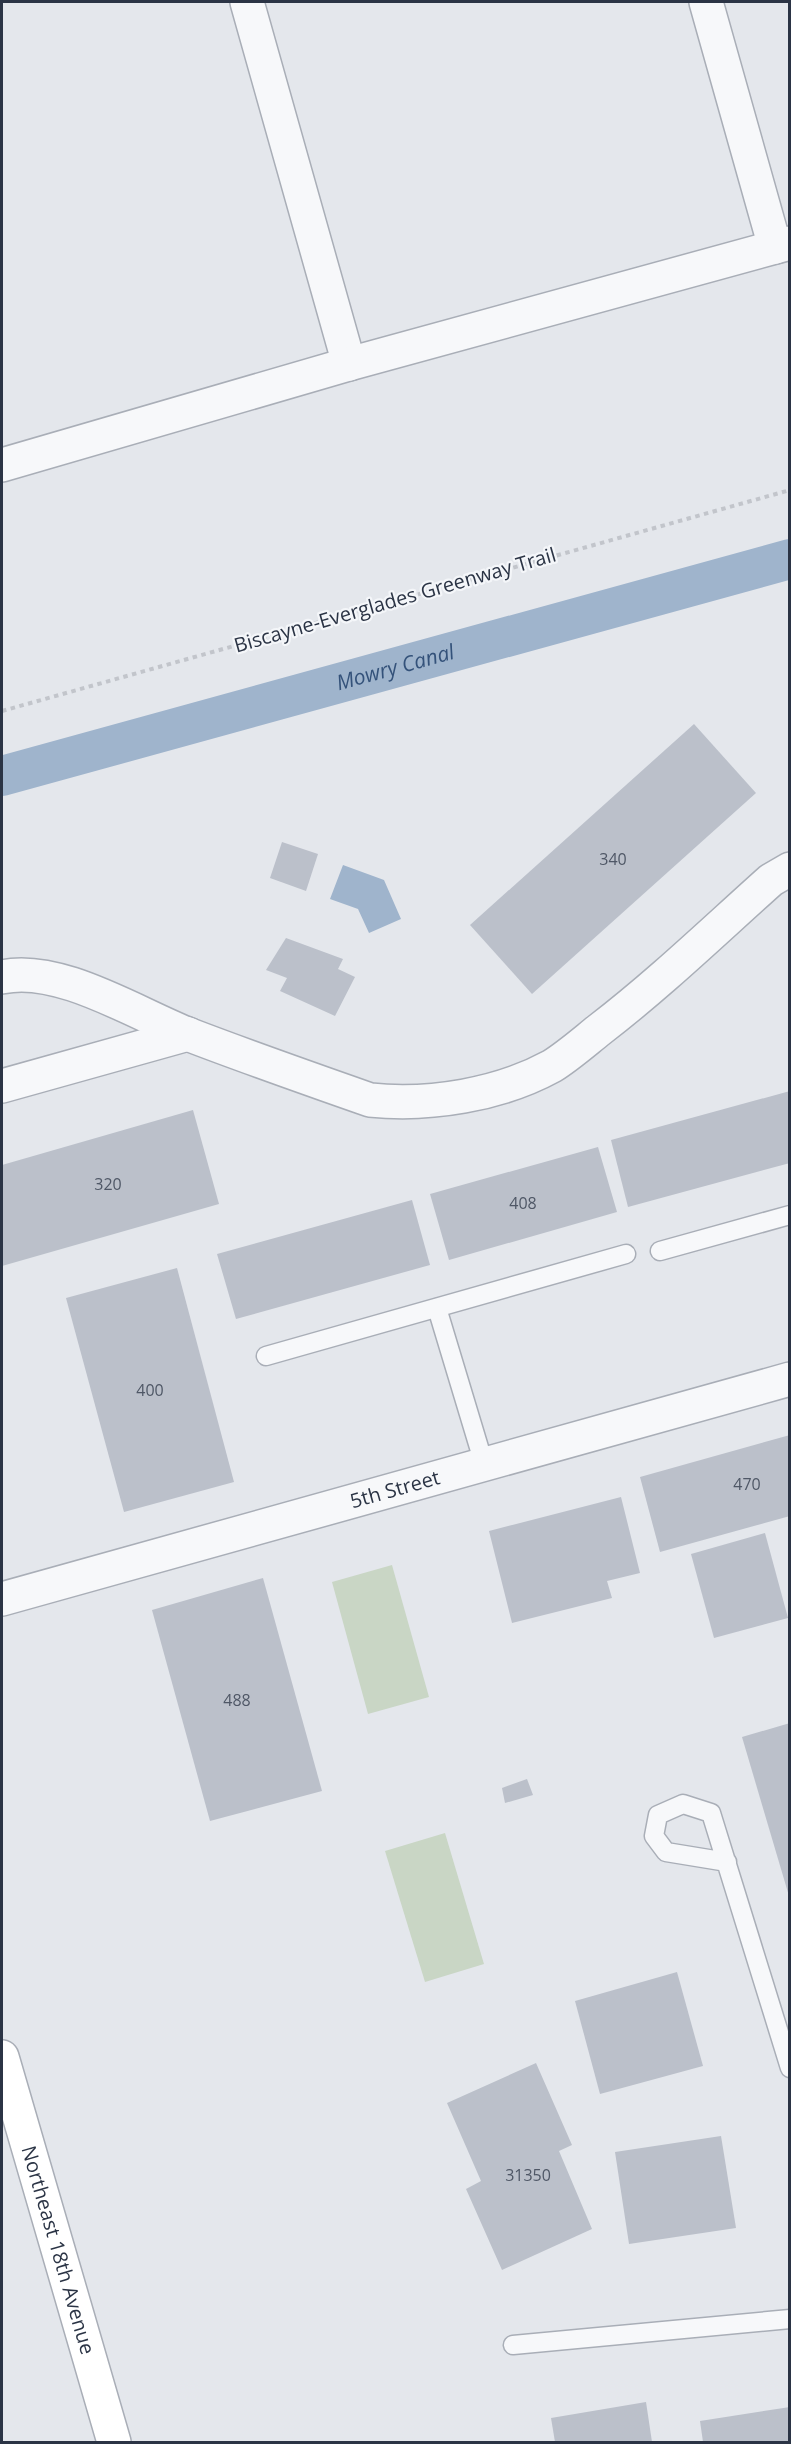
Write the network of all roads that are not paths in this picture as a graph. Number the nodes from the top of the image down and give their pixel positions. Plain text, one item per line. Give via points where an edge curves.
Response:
1 (247, 2) edge
2 (706, 2) edge
3 (782, 245) edge
4 (349, 364) junction
5 (2, 465) edge
6 (789, 869) edge
7 (2, 977) edge
8 (188, 1034) junction
9 (2, 1086) edge
10 (789, 1215) edge
11 (660, 1251) dead end
12 (626, 1254) dead end
13 (438, 1308) junction
14 (266, 1356) dead end
15 (789, 1379) edge
16 (484, 1464) junction
17 (2, 1599) edge
18 (727, 1862) dead end
19 (2, 2057) edge
20 (789, 2068) edge
21 (12, 2132) edge
22 (789, 2319) edge
23 (513, 2345) dead end
24 (114, 2442) edge

1 - 4 street
2 - 3 street
3 - 4 street
4 - 5 street
6 - 8 street via 771,880 637,1001 553,1065 525,1079 489,1089 424,1102 370,1100
7 - 8 street via 41,976 129,1005
8 - 9 street
10 - 11 lane
12 - 13 lane
13 - 14 lane
13 - 16 lane
15 - 16 street, 5th Street
16 - 17 street, 5th Street
18 - 20 lane
19 - 21 street, Northeast 18th Avenue
21 - 24 street, Northeast 18th Avenue
22 - 23 lane

